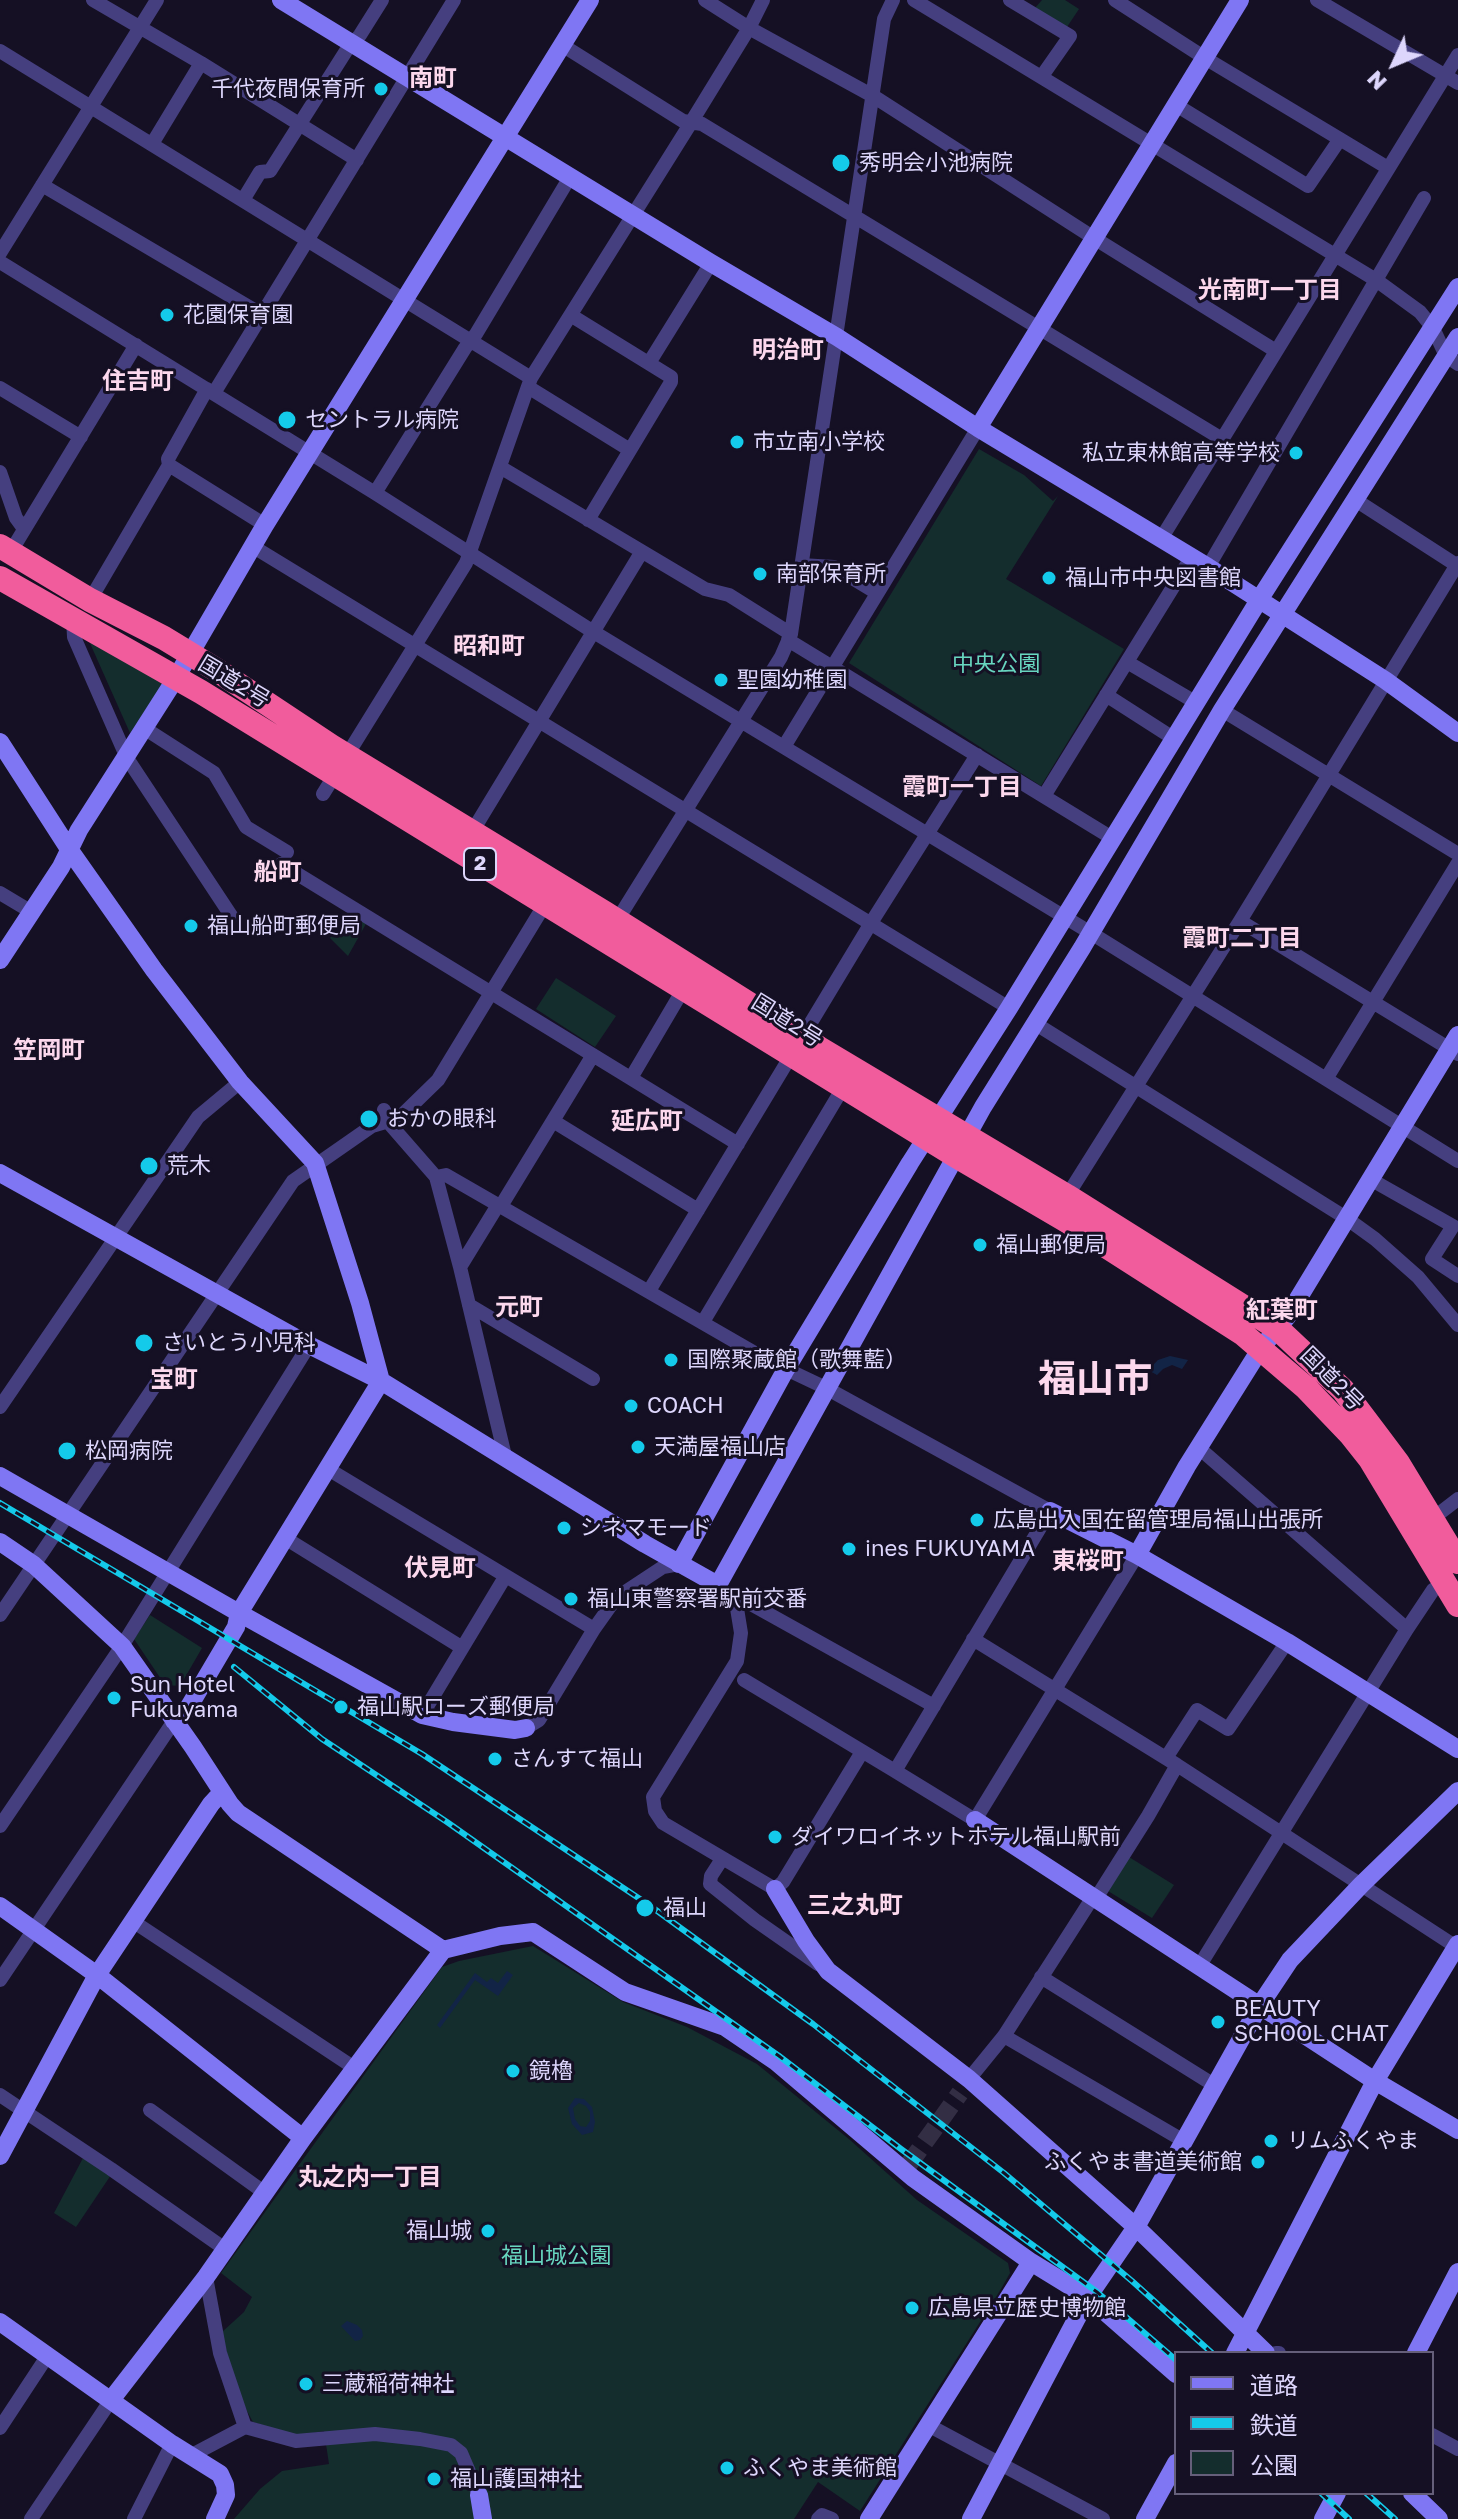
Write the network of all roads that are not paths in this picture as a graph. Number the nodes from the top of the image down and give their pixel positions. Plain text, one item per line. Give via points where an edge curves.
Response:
1 (93, 0) edge
2 (157, 0) edge
3 (281, 0) edge
4 (382, 0) edge
5 (454, 0) edge
6 (590, 0) edge
7 (705, 0) edge
8 (763, 0) edge
9 (893, 0) edge
10 (914, 0) edge
11 (1010, 0) edge
12 (1240, 0) edge
13 (1317, 0) edge
14 (1124, 2) edge
15 (749, 28) junction
16 (140, 29) junction
17 (353, 44) junction
18 (562, 45) junction
19 (0, 51) edge
20 (1458, 55) edge
21 (1205, 58) junction
22 (201, 63) junction
23 (1042, 76) junction
24 (408, 77) junction
25 (1452, 79) edge
26 (873, 96) junction
27 (1176, 105) junction
28 (90, 108) junction
29 (692, 121) junction
30 (299, 126) junction
31 (506, 137) junction
32 (1340, 139) junction
33 (1152, 143) junction
34 (152, 144) junction
35 (357, 160) junction
36 (1388, 168) junction
37 (570, 177) junction
38 (42, 185) junction
39 (1424, 198) dead end
40 (243, 200) junction
41 (633, 215) junction
42 (855, 217) junction
43 (1094, 238) junction
44 (307, 240) junction
45 (0, 253) edge
46 (1335, 254) junction
47 (0, 262) edge
48 (711, 263) junction
49 (1376, 280) junction
50 (1458, 287) edge
51 (404, 298) junction
52 (261, 314) junction
53 (572, 316) junction
54 (1040, 328) junction
55 (1433, 328) junction
56 (837, 337) junction
57 (1458, 337) edge
58 (470, 341) junction
59 (136, 345) junction
60 (1276, 351) junction
61 (1452, 360) edge
62 (649, 363) junction
63 (530, 382) junction
64 (0, 388) edge
65 (210, 391) junction
66 (978, 428) junction
67 (81, 437) junction
68 (1222, 439) junction
69 (630, 450) junction
70 (310, 453) junction
71 (169, 465) junction
72 (500, 467) junction
73 (0, 472) edge
74 (375, 493) junction
75 (1354, 499) junction
76 (588, 520) junction
77 (265, 525) junction
78 (24, 529) junction
79 (1161, 539) junction
80 (252, 546) junction
81 (5, 549) edge
82 (469, 553) junction
83 (641, 553) junction
84 (1191, 558) junction
85 (801, 565) junction
86 (1457, 565) edge
87 (1208, 567) junction
88 (0, 578) edge
89 (877, 593) junction
90 (90, 600) junction
91 (1259, 600) junction
92 (1283, 614) junction
93 (73, 618) junction
94 (592, 631) junction
95 (790, 637) junction
96 (414, 645) junction
97 (189, 655) junction
98 (1127, 662) junction
99 (833, 667) junction
100 (176, 678) junction
101 (1385, 680) junction
102 (1106, 695) junction
103 (1195, 702) junction
104 (1222, 710) junction
105 (741, 720) junction
106 (538, 722) junction
107 (144, 728) junction
108 (1458, 733) edge
109 (1173, 738) junction
110 (785, 745) junction
111 (1, 747) edge
112 (977, 755) junction
113 (127, 758) junction
114 (336, 775) junction
115 (1329, 776) junction
116 (1044, 796) junction
117 (685, 812) junction
118 (472, 832) junction
119 (928, 834) junction
120 (1112, 838) junction
121 (69, 849) junction
122 (1458, 854) edge
123 (1458, 863) edge
124 (0, 893) edge
125 (545, 904) junction
126 (30, 911) junction
127 (232, 917) dead end
128 (1063, 917) junction
129 (1240, 921) junction
130 (871, 923) junction
131 (611, 931) junction
132 (1091, 933) junction
133 (0, 960) edge
134 (684, 988) junction
135 (492, 992) junction
136 (1192, 997) junction
137 (1372, 1001) junction
138 (1009, 1008) junction
139 (1036, 1024) junction
140 (797, 1046) junction
141 (1455, 1046) edge
142 (593, 1055) junction
143 (631, 1078) junction
144 (1326, 1079) junction
145 (240, 1082) junction
146 (844, 1086) junction
147 (1135, 1086) junction
148 (386, 1116) junction
149 (553, 1121) junction
150 (1402, 1127) junction
151 (933, 1129) junction
152 (738, 1144) junction
153 (962, 1146) junction
154 (1458, 1161) edge
155 (315, 1163) junction
156 (0, 1173) edge
157 (436, 1177) junction
158 (1370, 1179) junction
159 (1067, 1196) junction
160 (499, 1205) junction
161 (698, 1210) junction
162 (1346, 1218) junction
163 (115, 1239) junction
164 (460, 1267) junction
165 (1458, 1276) edge
166 (649, 1291) junction
167 (215, 1294) junction
168 (469, 1305) junction
169 (703, 1322) junction
170 (1458, 1325) edge
171 (1277, 1328) junction
172 (309, 1345) junction
173 (1261, 1348) junction
174 (786, 1369) junction
175 (593, 1379) dead end
176 (381, 1381) junction
177 (826, 1388) junction
178 (0, 1407) edge
179 (1199, 1448) junction
180 (505, 1456) junction
181 (328, 1469) junction
182 (0, 1476) edge
183 (1458, 1499) edge
184 (1050, 1511) junction
185 (67, 1514) junction
186 (1432, 1519) junction
187 (285, 1538) junction
188 (0, 1542) edge
189 (1137, 1555) junction
190 (679, 1564) junction
191 (34, 1565) junction
192 (168, 1572) junction
193 (1451, 1572) edge
194 (505, 1577) junction
195 (718, 1585) junction
196 (735, 1596) junction
197 (1458, 1605) edge
198 (239, 1613) junction
199 (0, 1615) edge
200 (594, 1629) junction
201 (1407, 1629) junction
202 (973, 1639) junction
203 (1287, 1642) junction
204 (122, 1646) junction
205 (461, 1647) junction
206 (744, 1680) dead end
207 (1055, 1690) junction
208 (1367, 1693) junction
209 (934, 1706) junction
210 (422, 1715) junction
211 (174, 1721) junction
212 (526, 1728) joint
213 (1458, 1749) edge
214 (862, 1752) junction
215 (1171, 1762) junction
216 (895, 1771) junction
217 (1458, 1791) edge
218 (222, 1792) junction
219 (975, 1820) junction
220 (0, 1826) edge
221 (1280, 1831) junction
222 (722, 1859) junction
223 (1361, 1885) junction
224 (775, 1889) junction
225 (1093, 1897) junction
226 (0, 1906) edge
227 (134, 1922) junction
228 (34, 1930) junction
229 (1457, 1946) edge
230 (443, 1950) junction
231 (1200, 1965) junction
232 (828, 1971) junction
233 (97, 1975) junction
234 (1041, 1977) junction
235 (0, 1980) edge
236 (1260, 2005) junction
237 (1004, 2036) junction
238 (356, 2069) junction
239 (1375, 2081) junction
240 (1214, 2085) junction
241 (964, 2086) junction
242 (0, 2095) edge
243 (150, 2110) dead end
244 (24, 2111) junction
245 (1458, 2130) edge
246 (303, 2138) junction
247 (1184, 2141) junction
248 (0, 2156) edge
249 (265, 2193) junction
250 (1136, 2227) junction
251 (225, 2249) junction
252 (1031, 2262) junction
253 (1458, 2272) edge
254 (206, 2277) junction
255 (1088, 2297) junction
256 (0, 2322) edge
257 (1246, 2333) junction
258 (1236, 2351) edge
259 (1264, 2351) edge
260 (1417, 2351) edge
261 (48, 2355) junction
262 (1174, 2372) edge
263 (111, 2400) junction
264 (928, 2425) junction
265 (245, 2427) junction
266 (0, 2428) edge
267 (1434, 2436) edge
268 (172, 2444) junction
269 (1458, 2449) edge
270 (192, 2455) junction
271 (1000, 2465) junction
272 (1174, 2467) edge
273 (479, 2495) joint
274 (1336, 2495) edge
275 (1414, 2495) edge
276 (31, 2519) edge
277 (134, 2519) edge
278 (215, 2519) edge
279 (483, 2519) edge
280 (818, 2519) edge
281 (832, 2519) edge
282 (869, 2519) edge
283 (971, 2519) edge
284 (1103, 2519) edge
285 (1145, 2519) edge
286 (1323, 2519) edge
287 (1439, 2519) edge

1 - 16 street
2 - 16 street
3 - 17 street
4 - 17 street
5 - 24 street
6 - 18 street
7 - 15 street
8 - 15 street
9 - 26 street via 884,19
10 - 23 street
11 - 23 street via 1070,36
12 - 21 street
13 - 25 street
14 - 21 street
15 - 26 street
15 - 29 street
16 - 22 street
16 - 28 street
17 - 24 street
17 - 30 street
18 - 29 street via 683,121
18 - 31 street
19 - 28 street
20 - 25 street
21 - 27 street
21 - 32 street
22 - 30 street
22 - 34 street
23 - 33 street
24 - 31 street
24 - 35 street
25 - 36 street
26 - 42 street
26 - 43 street
27 - 32 street via 1308,186
27 - 33 street
28 - 34 street
28 - 38 street
29 - 41 street
29 - 42 street
30 - 35 street
30 - 40 street via 270,171 260,172
31 - 37 street
31 - 51 street
32 - 36 street
33 - 43 street
33 - 46 street
34 - 40 street
35 - 44 street
36 - 46 street
37 - 41 street
37 - 58 street
38 - 45 street
38 - 52 street
39 - 49 street
40 - 44 street
41 - 48 street
41 - 53 street
42 - 54 street
42 - 56 street
43 - 54 street
43 - 60 street
44 - 51 street
44 - 52 street
46 - 49 street
46 - 60 street
47 - 59 street
48 - 56 street
48 - 62 street
49 - 55 street
49 - 87 street
50 - 55 street
51 - 58 street
51 - 70 street
52 - 65 street
53 - 62 street
53 - 63 street
54 - 66 street
54 - 68 street
55 - 61 street
55 - 91 street
56 - 66 street
56 - 85 street
57 - 61 street
58 - 63 street
58 - 74 street
59 - 65 street
59 - 67 street
60 - 68 street
61 - 75 street
62 - 69 street via 671,382
63 - 69 street
63 - 72 street
64 - 67 street
65 - 70 street
65 - 71 street
66 - 79 street
66 - 89 street
67 - 78 street
68 - 79 street
69 - 76 street
70 - 74 street
70 - 77 street
71 - 77 street
71 - 90 street
72 - 76 street
72 - 82 street
73 - 78 street
74 - 82 street
75 - 86 street
75 - 92 street
76 - 83 street
77 - 80 street
78 - 81 street
79 - 84 street
80 - 96 street
80 - 97 street
81 - 90 highway, 国道2号 / 2
82 - 94 street
82 - 96 street
83 - 94 street
83 - 95 street via 705,589 729,595
84 - 87 street
84 - 98 street
85 - 89 street via 834,567
85 - 95 street
86 - 101 street
87 - 91 street
88 - 93 highway, 国道2号 / 2
89 - 99 street
90 - 97 highway, 国道2号 / 2
91 - 92 street
91 - 103 street
92 - 101 street
92 - 104 street
93 - 100 highway, 国道2号 / 2
93 - 113 street via 74,637
94 - 105 street
94 - 106 street
95 - 99 street
95 - 105 street
96 - 106 street
96 - 114 street
97 - 100 street
97 - 114 highway, 国道2号 / 2 via 215,669
98 - 102 street
98 - 103 street
99 - 110 street
99 - 112 street
100 - 107 street
100 - 114 highway, 国道2号 / 2
101 - 108 street
101 - 115 street
102 - 109 street
102 - 116 street
103 - 109 street
104 - 115 street
104 - 132 street
105 - 110 street
105 - 117 street
106 - 117 street
106 - 118 street
107 - 113 street
107 - 135 street via 214,773 246,827 284,858
109 - 120 street
110 - 119 street
111 - 121 street
112 - 116 street
112 - 119 street
113 - 121 street
113 - 127 street
114 - 118 highway, 国道2号 / 2
114 - 125 highway, 国道2号 / 2
115 - 122 street
115 - 129 street
116 - 120 street
117 - 130 street
117 - 131 street
118 - 131 highway, 国道2号 / 2
119 - 128 street
119 - 130 street
120 - 128 street
121 - 126 street
121 - 145 street
123 - 137 street
124 - 126 street
125 - 131 highway, 国道2号 / 2
125 - 135 street
126 - 133 street
128 - 132 street
128 - 138 street
129 - 136 street
129 - 137 street
130 - 138 street
130 - 140 street
131 - 134 highway, 国道2号 / 2
131 - 140 highway, 国道2号 / 2
132 - 136 street
132 - 139 street
134 - 140 highway, 国道2号 / 2
134 - 143 street
135 - 142 street
135 - 148 street via 438,1080 399,1118
136 - 144 street
136 - 147 street
137 - 141 street
137 - 144 street
138 - 151 street
139 - 147 street
139 - 153 street
140 - 146 highway, 国道2号 / 2
140 - 151 highway, 国道2号 / 2
140 - 152 street
141 - 150 street
142 - 143 street
142 - 149 street
143 - 152 street
144 - 150 street
145 - 155 street
145 - 163 street via 198,1117
146 - 151 highway, 国道2号 / 2
146 - 169 street
147 - 159 street
147 - 162 street
148 - 155 street
148 - 157 street
149 - 160 street
149 - 161 street
150 - 154 street
150 - 158 street
151 - 153 highway, 国道2号 / 2
151 - 174 street
152 - 161 street
153 - 159 highway, 国道2号 / 2
153 - 173 highway, 国道2号 / 2
153 - 177 street
155 - 167 street via 293,1181
155 - 176 street
156 - 163 street
157 - 160 street via 446,1175
157 - 164 street
158 - 162 street
158 - 165 street via 1453,1226 1432,1259
159 - 171 highway, 国道2号 / 2
160 - 164 street
160 - 166 street
161 - 166 street
162 - 170 street via 1418,1277
162 - 171 street
163 - 167 street
163 - 178 street
164 - 168 street
166 - 169 street
167 - 172 street
167 - 185 street
168 - 175 street
168 - 180 street
169 - 174 street
171 - 173 street
171 - 186 highway, 国道2号 / 2 via 1343,1390
172 - 176 street
172 - 192 street
173 - 179 street
173 - 193 highway, 国道2号 / 2 via 1333,1415
174 - 177 street
174 - 190 street
176 - 180 street
176 - 181 street
177 - 184 street
177 - 195 street
179 - 189 street
179 - 201 street
180 - 190 street
181 - 187 street
181 - 194 street
182 - 185 street
183 - 186 street
184 - 189 street
184 - 202 street
185 - 191 street
185 - 192 street
186 - 193 highway, 国道2号 / 2
187 - 198 street
187 - 205 street
188 - 191 street
189 - 203 street
189 - 207 street
190 - 195 street
190 - 200 street via 663,1567 616,1598
191 - 199 street
191 - 204 street
192 - 198 street
192 - 204 street
193 - 197 highway, 国道2号 / 2
193 - 201 street
194 - 200 street
194 - 205 street
195 - 196 street
196 - 209 street
196 - 222 street via 741,1633 737,1661 653,1797 663,1823
198 - 210 street
198 - 211 street via 227,1620 178,1703
200 - 212 street via 539,1720
201 - 208 street
202 - 207 street
202 - 209 street
203 - 208 street
203 - 215 street via 1228,1729 1197,1710
204 - 211 street
204 - 220 street
205 - 210 street
206 - 214 street
207 - 215 street
207 - 219 street
208 - 213 street
208 - 221 street
209 - 216 street
210 - 212 street
211 - 218 street
211 - 228 street
214 - 216 street
214 - 224 street
215 - 221 street
215 - 225 street
216 - 219 street
217 - 223 street
218 - 227 street
218 - 230 street via 239,1814
219 - 225 street
221 - 223 street
221 - 231 street
222 - 224 street
222 - 232 street via 710,1884
223 - 229 street
223 - 236 street via 1290,1960
224 - 232 street
225 - 231 street
225 - 234 street
226 - 228 street
227 - 233 street
227 - 238 street
228 - 233 street
228 - 235 street
229 - 239 street
230 - 238 street
230 - 252 street via 533,1932 625,1992 725,2027
231 - 236 street
232 - 241 street
233 - 244 street
233 - 246 street
234 - 237 street
234 - 240 street
236 - 239 street
236 - 240 street
237 - 241 street
237 - 247 street
238 - 246 street
239 - 245 street
239 - 257 street
240 - 247 street
241 - 250 street
242 - 244 street
243 - 249 street
244 - 248 street
244 - 251 street
246 - 249 street
247 - 250 street
249 - 251 street
250 - 255 street
250 - 257 street
251 - 254 street
252 - 255 street
252 - 264 street
253 - 260 street
254 - 263 street
254 - 265 street via 220,2353
255 - 262 street
255 - 271 street
256 - 261 street
257 - 258 street
257 - 259 street
261 - 263 street
261 - 266 street
263 - 268 street
263 - 276 street
264 - 271 street
264 - 282 street
265 - 270 street
265 - 273 street via 296,2441 375,2434 451,2445 461,2453
267 - 269 street
268 - 270 street
268 - 277 street
270 - 278 street via 220,2474 225,2485
271 - 283 street
271 - 284 street
272 - 285 street
273 - 279 street
274 - 286 street
275 - 287 street
280 - 281 street

